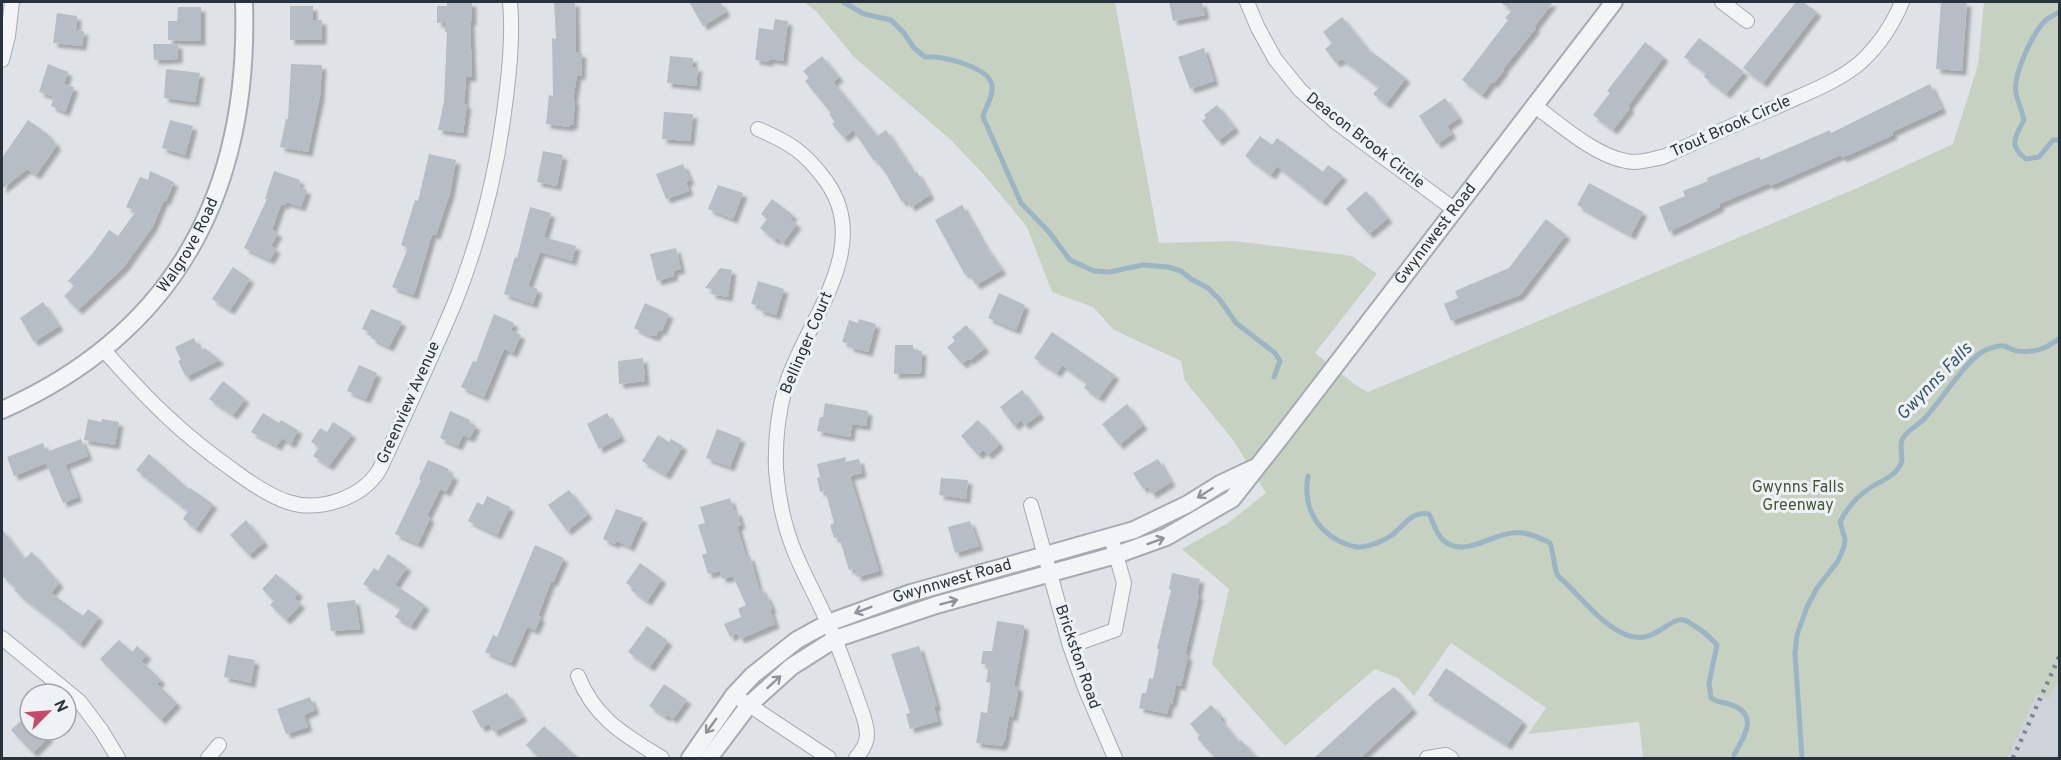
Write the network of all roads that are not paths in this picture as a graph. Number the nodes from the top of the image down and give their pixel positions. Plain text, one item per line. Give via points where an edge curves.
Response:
1 (12, 2) edge
2 (244, 2) edge
3 (510, 2) edge
4 (1247, 2) edge
5 (1614, 2) edge
6 (1722, 2) edge
7 (1902, 2) edge
8 (1747, 21) dead end
9 (2, 60) edge
10 (1535, 106) junction
11 (758, 129) dead end
12 (1455, 210) junction
13 (103, 349) junction
14 (2, 410) edge
15 (1257, 466) junction
16 (1031, 505) dead end
17 (1111, 537) junction
18 (1045, 554) junction
19 (1116, 555) junction
20 (1051, 574) junction
21 (828, 623) junction
22 (2, 638) edge
23 (835, 639) junction
24 (1070, 646) junction
25 (578, 676) dead end
26 (734, 695) junction
27 (749, 705) junction
28 (219, 745) dead end
29 (118, 759) edge
30 (208, 759) edge
31 (662, 759) edge
32 (690, 759) edge
33 (709, 759) edge
34 (829, 759) edge
35 (856, 759) edge
36 (1115, 759) edge
37 (1427, 759) edge
38 (1451, 759) edge

1 - 9 street
2 - 13 street, Walgrove Road via 238,116 213,204 179,268 141,315
3 - 13 street, Greenview Avenue via 510,66 503,130 477,237 457,296 388,452 377,473 363,487 329,504 308,506 287,502 249,482 173,424
4 - 12 street, Deacon Brook Circle via 1275,58 1300,90 1336,122
5 - 10 street, Gwynnwest Road
6 - 8 street
7 - 10 street, Trout Brook Circle via 1894,21 1860,63 1800,96 1663,157 1627,161 1608,154 1581,140
10 - 12 street, Gwynnwest Road
11 - 21 street, Bellinger Court via 789,143 809,159 831,188 842,220 837,269 786,387 777,426 776,468 785,525
12 - 15 street, Gwynnwest Road
13 - 14 street, Walgrove Road via 38,394
15 -> 17 street, Gwynnwest Road via 1180,508
19 -> 15 street, Gwynnwest Road via 1166,537 1232,499
16 - 18 street, Brickston Road
17 - 18 street, Gwynnwest Road
17 - 19 street
18 - 20 street, Brickston Road
18 -> 21 street, Gwynnwest Road via 911,593
19 - 20 street, Gwynnwest Road
19 - 24 street via 1124,583 1115,630
23 -> 20 street, Gwynnwest Road via 936,605
20 - 24 street, Brickston Road
21 - 23 street, Bellinger Court
21 - 26 street, Gwynnwest Road via 770,660
22 - 29 street via 80,702
27 -> 23 street, Gwynnwest Road via 791,667
23 - 35 street, Bellinger Court via 866,726 865,745
24 - 36 street, Brickston Road
25 - 31 street via 597,712 618,732
26 - 27 street
26 -> 32 street, Gwynnwest Road
27 - 33 street, Gwynnwest Road
27 - 34 street
28 - 30 street
37 - 38 street via 1446,755

